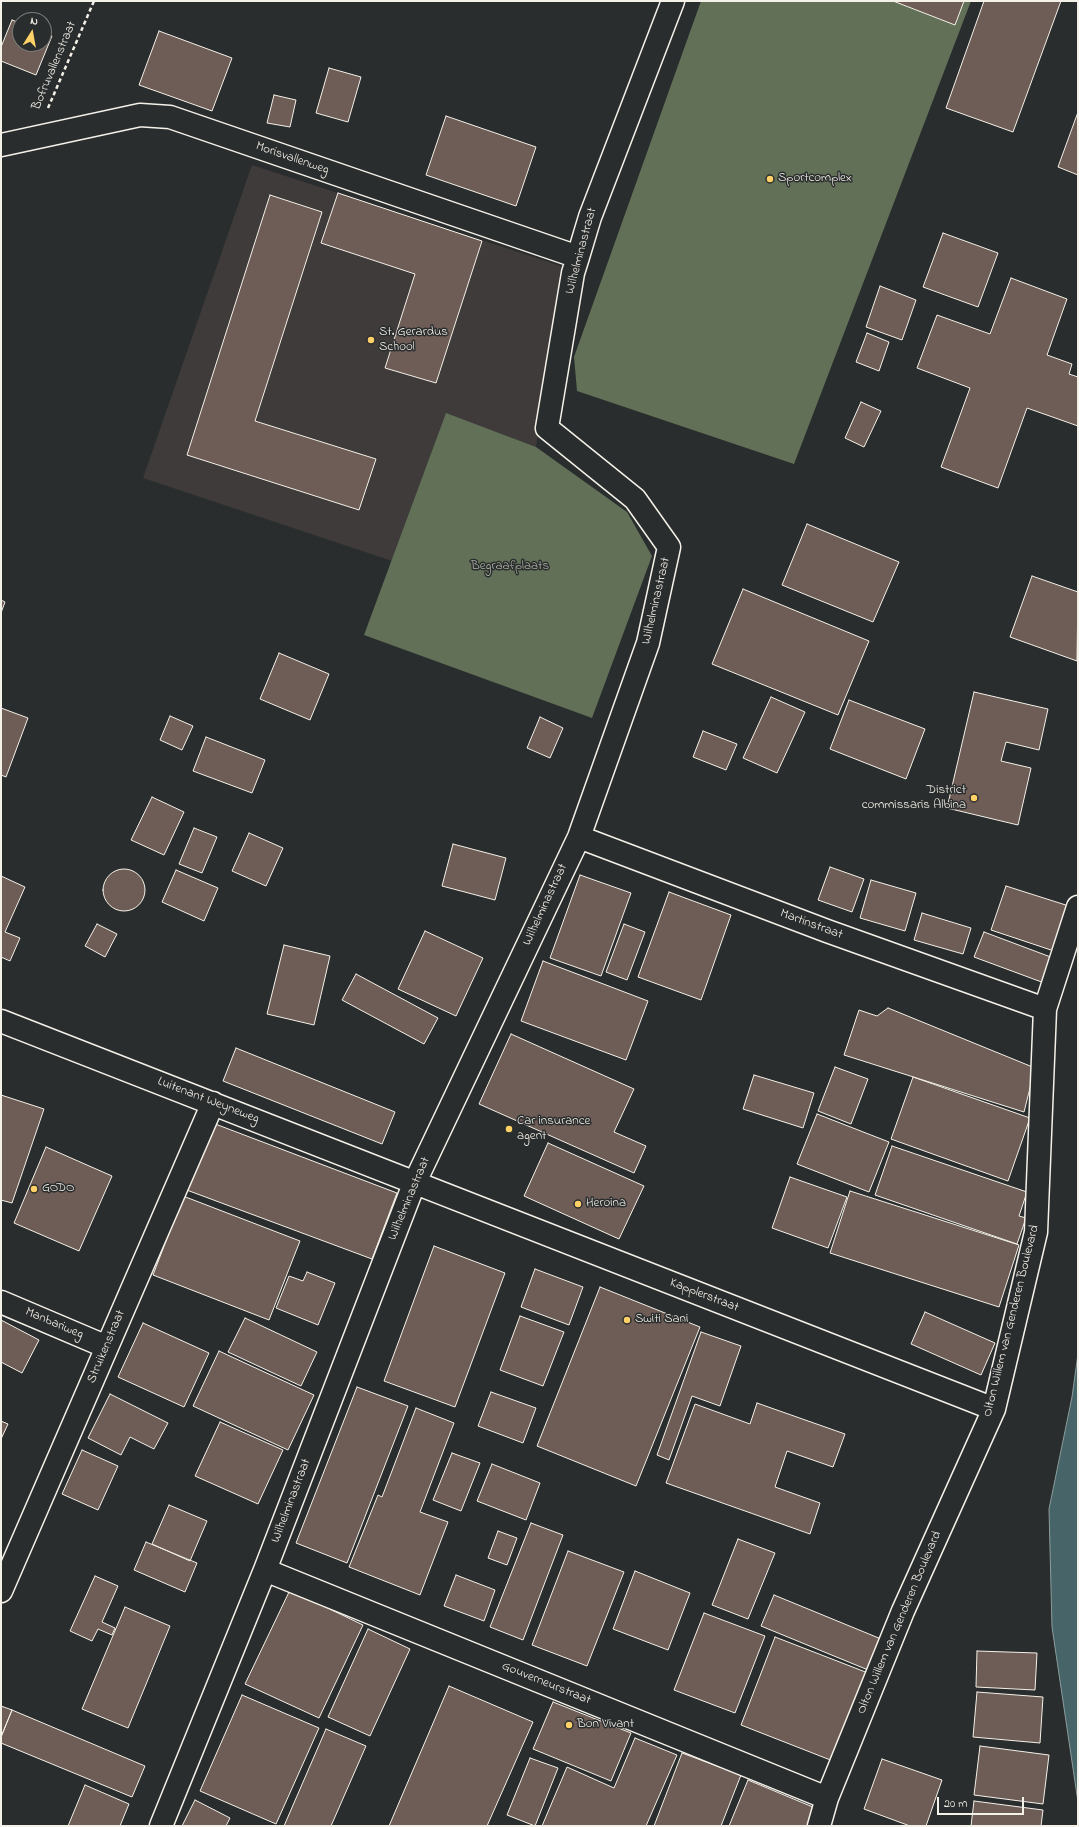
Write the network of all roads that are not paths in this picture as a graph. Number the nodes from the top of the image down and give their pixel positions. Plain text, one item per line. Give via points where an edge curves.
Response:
1 (673, 1) edge
2 (1, 145) edge
3 (578, 257) junction
4 (579, 837) junction
5 (1078, 907) edge
6 (1046, 1009) junction
7 (1, 1021) edge
8 (213, 1103) junction
9 (414, 1184) junction
10 (1, 1302) edge
11 (107, 1347) junction
12 (994, 1409) junction
13 (265, 1570) junction
14 (1, 1590) edge
15 (827, 1798) junction
16 (161, 1826) edge
17 (819, 1826) edge

1 - 3 street, Wilhelminastraat via 590,218
2 - 3 street, Morisvallenweg via 140,116 170,117
3 - 4 street, Wilhelminastraat via 573,273 547,428 635,499 669,547 648,643
4 - 6 street, Martinstraat via 827,932
4 - 9 street, Wilhelminastraat
5 - 6 street, Olton Willem van Genderen Boulevard
6 - 12 street, Olton Willem van Genderen Boulevard via 1036,1232
7 - 8 street, Luitenant Weyneweg
8 - 9 street, Luitenant Weyneweg
8 - 11 street, Struikenstraat
9 - 12 street, Kapplerstraat
9 - 13 street, Wilhelminastraat
10 - 11 street, Manbariweg
11 - 14 street, Struikenstraat
12 - 15 street, Olton Willem van Genderen Boulevard via 903,1611
13 - 15 street, Gouverneurstraat
13 - 16 street, Wilhelminastraat
15 - 17 street, Olton Willem van Genderen Boulevard

